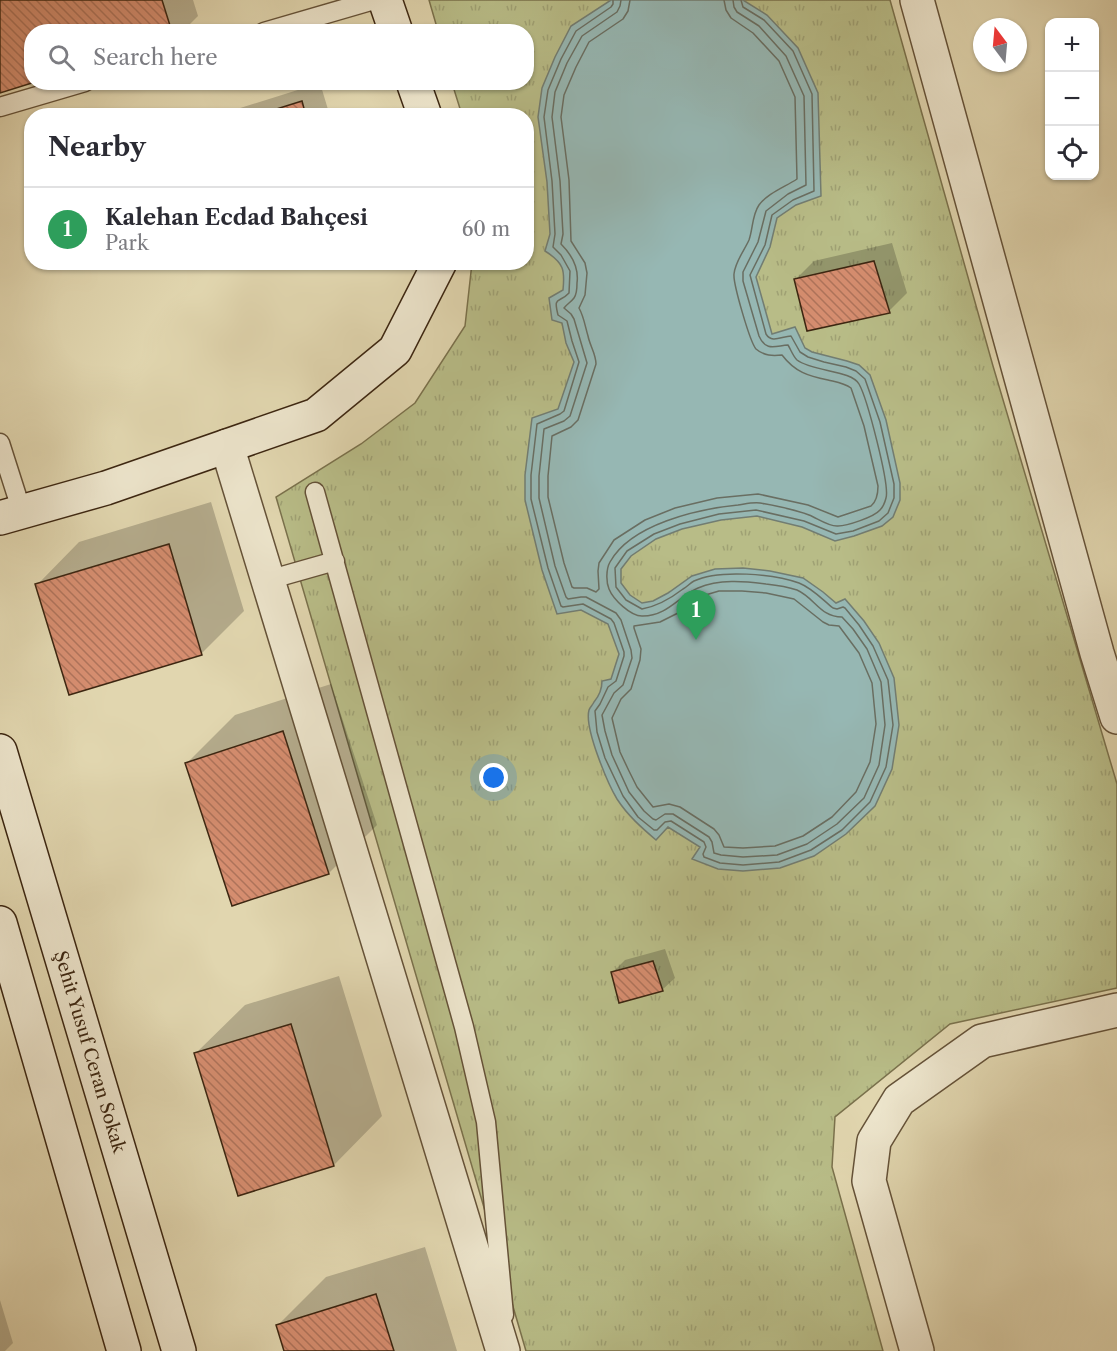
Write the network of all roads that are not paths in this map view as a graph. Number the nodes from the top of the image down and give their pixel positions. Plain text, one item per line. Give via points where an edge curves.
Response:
1 (374, 0) edge
2 (385, 0) edge
3 (917, 0) edge
4 (292, 24) edge
5 (393, 24) edge
6 (58, 90) edge
7 (416, 90) edge
8 (0, 107) edge
9 (421, 108) edge
10 (436, 270) edge
11 (0, 443) edge
12 (227, 446) junction
13 (315, 492) dead end
14 (11, 515) edge
15 (335, 561) junction
16 (268, 580) junction
17 (1117, 717) edge
18 (0, 751) edge
19 (0, 923) edge
20 (1117, 1010) edge
21 (124, 1351) edge
22 (179, 1351) edge
23 (506, 1351) edge
24 (917, 1351) edge

1 - 4 lane
2 - 5 street
3 - 17 street
6 - 8 lane
7 - 9 street
10 - 12 street via 395,350 316,415
11 - 14 lane
12 - 14 street via 106,488
12 - 16 street
13 - 15 lane
15 - 16 lane
15 - 23 lane via 464,1027 486,1122
16 - 23 street
18 - 22 street, Şehit Yusuf Ceran Sokak
19 - 21 street
20 - 24 street via 982,1041 899,1100 874,1141 869,1181

